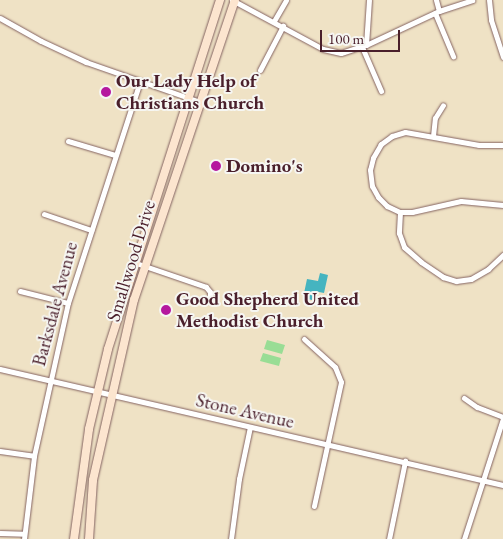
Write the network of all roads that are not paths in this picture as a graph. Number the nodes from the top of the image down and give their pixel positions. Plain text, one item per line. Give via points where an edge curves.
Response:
1 (220, 0) edge
2 (234, 0) edge
3 (286, 0) edge
4 (369, 0) edge
5 (436, 0) edge
6 (472, 0) edge
7 (489, 0) edge
8 (437, 12) junction
9 (0, 18) edge
10 (274, 21) junction
11 (283, 26) junction
12 (364, 46) junction
13 (453, 56) dead end
14 (503, 57) edge
15 (260, 70) dead end
16 (140, 82) junction
17 (381, 91) dead end
18 (189, 98) junction
19 (200, 102) junction
20 (443, 106) dead end
21 (433, 136) junction
22 (68, 141) dead end
23 (503, 145) edge
24 (116, 155) junction
25 (503, 205) edge
26 (400, 212) junction
27 (44, 214) dead end
28 (91, 230) junction
29 (503, 255) edge
30 (136, 263) junction
31 (145, 266) junction
32 (20, 290) dead end
33 (210, 301) dead end
34 (68, 302) junction
35 (304, 339) dead end
36 (0, 369) edge
37 (50, 382) junction
38 (98, 393) junction
39 (112, 397) junction
40 (464, 398) dead end
41 (503, 417) edge
42 (250, 427) junction
43 (328, 445) junction
44 (0, 451) edge
45 (34, 456) junction
46 (405, 461) junction
47 (484, 479) junction
48 (503, 485) edge
49 (314, 506) dead end
50 (0, 533) edge
51 (24, 537) edge
52 (74, 539) edge
53 (89, 539) edge
54 (231, 539) edge
55 (389, 539) edge
56 (464, 539) edge

1 - 18 main road, Smallwood Drive
2 - 10 street
2 - 19 main road, Smallwood Drive
3 - 10 street
4 - 12 street
5 - 8 street
6 - 8 street
7 - 14 street
8 - 12 street
8 - 13 street
9 - 16 street via 65,53
10 - 11 street
11 - 12 street via 330,52 345,53
11 - 15 street
12 - 17 street
16 - 18 street
16 - 24 street, Barksdale Avenue
18 - 19 street
18 - 30 main road, Smallwood Drive
19 - 31 main road, Smallwood Drive
20 - 21 street via 435,118
21 - 23 street via 479,145
21 - 26 street via 415,132 398,134 380,144 373,158 370,170 375,192 388,206
22 - 24 street
24 - 28 street, Barksdale Avenue
25 - 26 street via 461,201
26 - 29 street via 402,243 443,277 456,281 471,279
27 - 28 street
28 - 34 street, Barksdale Avenue
30 - 31 street
30 - 38 main road, Smallwood Drive via 108,349
31 - 33 street via 206,287
31 - 39 main road, Smallwood Drive via 129,318
32 - 34 street
34 - 37 street, Barksdale Avenue
35 - 43 street via 335,367 341,382
36 - 37 street, Stone Avenue
37 - 38 street, Stone Avenue
37 - 45 street, Barksdale Avenue
38 - 39 street, Stone Avenue
38 - 52 main road, Smallwood Drive via 84,461
39 - 42 street, Stone Avenue
39 - 53 main road, Smallwood Drive via 93,480
40 - 41 street
41 - 47 street
42 - 43 street, Stone Avenue
42 - 54 street
43 - 46 street, Stone Avenue
43 - 49 street
44 - 45 street
45 - 51 street, Barksdale Avenue
46 - 47 street, Stone Avenue
46 - 55 street
47 - 48 street, Stone Avenue
47 - 56 street
50 - 51 street

